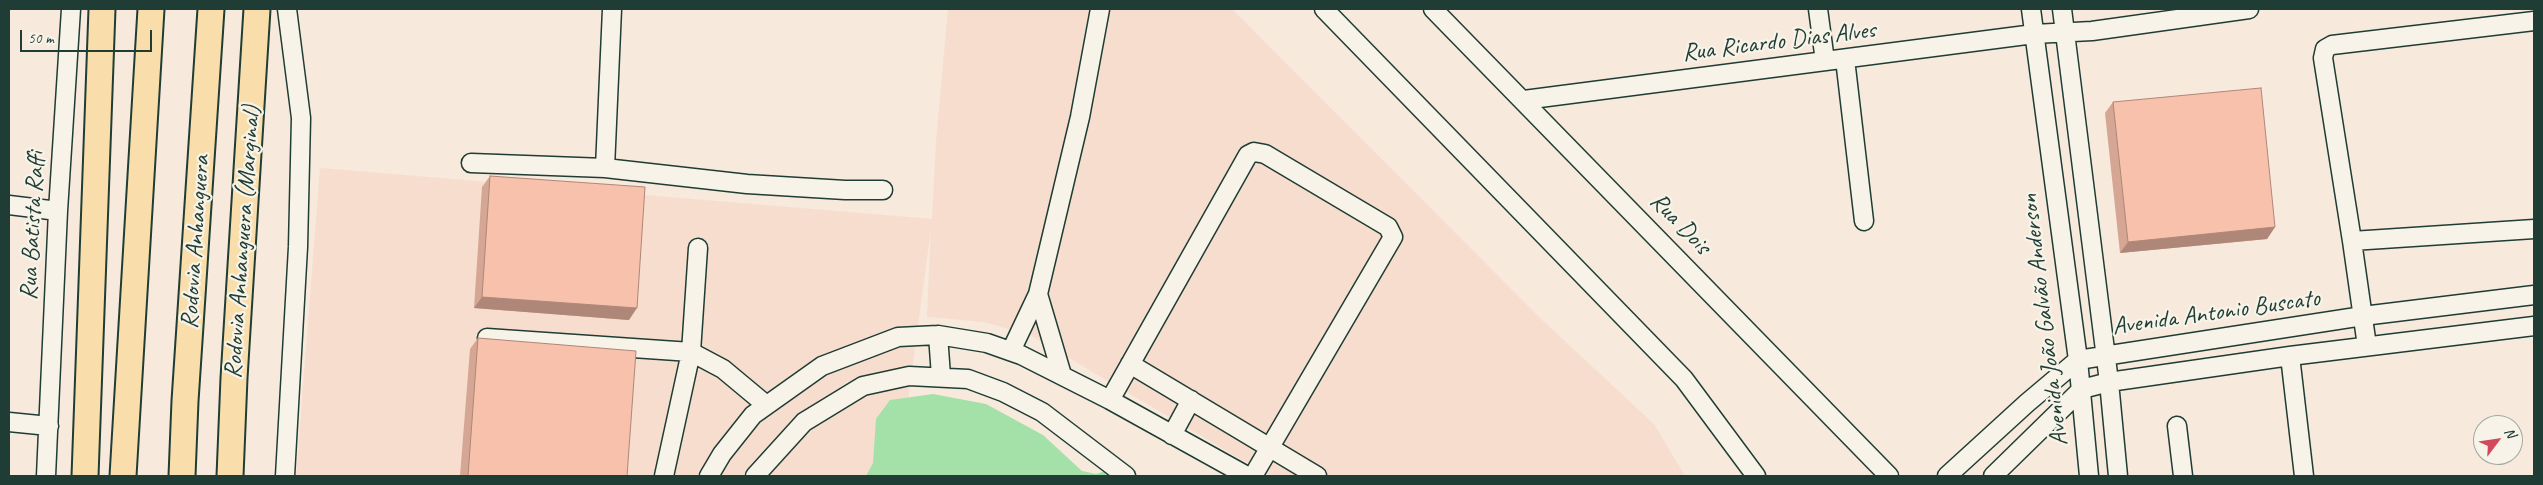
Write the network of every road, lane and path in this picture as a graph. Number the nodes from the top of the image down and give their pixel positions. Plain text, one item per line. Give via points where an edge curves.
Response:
1 (72, 9) edge
2 (102, 9) edge
3 (134, 9) edge
4 (151, 9) edge
5 (211, 9) edge
6 (257, 9) edge
7 (287, 9) edge
8 (612, 9) edge
9 (1100, 9) edge
10 (1324, 9) edge
11 (1433, 9) edge
12 (1818, 9) edge
13 (2031, 9) edge
14 (2062, 9) edge
15 (2249, 9) edge
16 (2534, 21) edge
17 (2065, 33) junction
18 (2034, 34) junction
19 (1845, 59) junction
20 (1825, 61) junction
21 (1524, 100) junction
22 (471, 163) dead end
23 (605, 168) junction
24 (883, 190) dead end
25 (9, 205) edge
26 (58, 211) junction
27 (1864, 221) dead end
28 (2534, 229) edge
29 (2352, 240) junction
30 (698, 248) dead end
31 (1038, 294) junction
32 (2534, 295) edge
33 (2363, 316) junction
34 (131, 325) junction
35 (2534, 326) edge
36 (2246, 334) junction
37 (938, 335) junction
38 (487, 338) edge
39 (2367, 346) junction
40 (1011, 351) junction
41 (691, 352) junction
42 (2106, 355) junction
43 (2290, 356) junction
44 (2078, 360) junction
45 (2250, 363) junction
46 (1130, 364) junction
47 (941, 376) junction
48 (1062, 376) junction
49 (2109, 382) junction
50 (2082, 389) junction
51 (1110, 400) junction
52 (1191, 400) junction
53 (765, 404) junction
54 (9, 422) edge
55 (49, 426) junction
56 (2177, 426) dead end
57 (1172, 434) junction
58 (1269, 447) junction
59 (46, 476) edge
60 (85, 476) edge
61 (123, 476) edge
62 (182, 476) edge
63 (230, 476) edge
64 (285, 476) edge
65 (664, 476) edge
66 (710, 476) edge
67 (755, 476) edge
68 (1126, 476) edge
69 (1247, 476) edge
70 (1253, 476) edge
71 (1317, 476) edge
72 (1756, 476) edge
73 (1889, 476) edge
74 (1947, 476) edge
75 (1993, 476) edge
76 (2089, 476) edge
77 (2118, 476) edge
78 (2183, 476) edge
79 (2304, 476) edge

1 - 26 street, Rua Batista Raffi
2 - 60 highway
3 - 34 highway
4 - 34 highway
5 - 62 highway, Rodovia Anhanguera
6 - 63 highway, Rodovia Anhanguera (Marginal)
7 - 64 street via 302,118
8 - 23 street
9 - 31 street via 1080,117
10 - 72 street via 1684,379
11 - 21 street, Rua Dois
12 - 20 street
13 - 18 street, Avenida João Galvão Anderson
14 - 17 street
15 - 17 street, Rua Ricardo Dias Alves
16 - 29 street via 2332,45 2325,49 2323,58
17 - 18 street, Rua Ricardo Dias Alves
17 - 42 street
18 - 19 street, Rua Ricardo Dias Alves
18 - 44 street, Avenida João Galvão Anderson
19 - 20 street, Rua Ricardo Dias Alves
19 - 27 street
20 - 21 street, Rua Ricardo Dias Alves
21 - 73 street, Rua Dois
22 - 23 street
23 - 24 street via 747,184
25 - 26 street
26 - 55 street, Rua Batista Raffi
28 - 29 street
29 - 33 street
30 - 41 street
31 - 40 street
31 - 48 street
32 - 33 street, Avenida Antonio Buscato
33 - 36 street, Avenida Antonio Buscato
33 - 39 street
34 - 61 highway
35 - 39 street
36 - 42 street, Avenida Antonio Buscato
36 - 45 street
37 - 40 street via 988,343
37 - 47 street
37 - 53 street via 898,337 859,350 822,366
38 - 41 street
39 - 43 street
40 - 48 street
41 - 53 street via 723,369
41 - 65 street
42 - 44 street, Avenida Antonio Buscato
42 - 49 street
43 - 45 street
43 - 79 street
44 - 50 street, Avenida João Galvão Anderson
44 - 74 street
45 - 49 street
46 - 51 street
46 - 52 street
46 - 58 street via 1248,155 1254,152 1265,154 1379,222 1392,232 1393,237
47 - 67 street via 909,376 864,386 804,422
47 - 68 street via 968,379 1042,412
48 - 51 street
49 - 50 street
49 - 77 street
50 - 75 street
50 - 76 street, Avenida João Galvão Anderson
51 - 57 street
52 - 57 street
52 - 58 street
53 - 66 street via 722,454
54 - 55 street
55 - 59 street, Rua Batista Raffi
56 - 78 street
57 - 69 street
58 - 70 street
58 - 71 street

